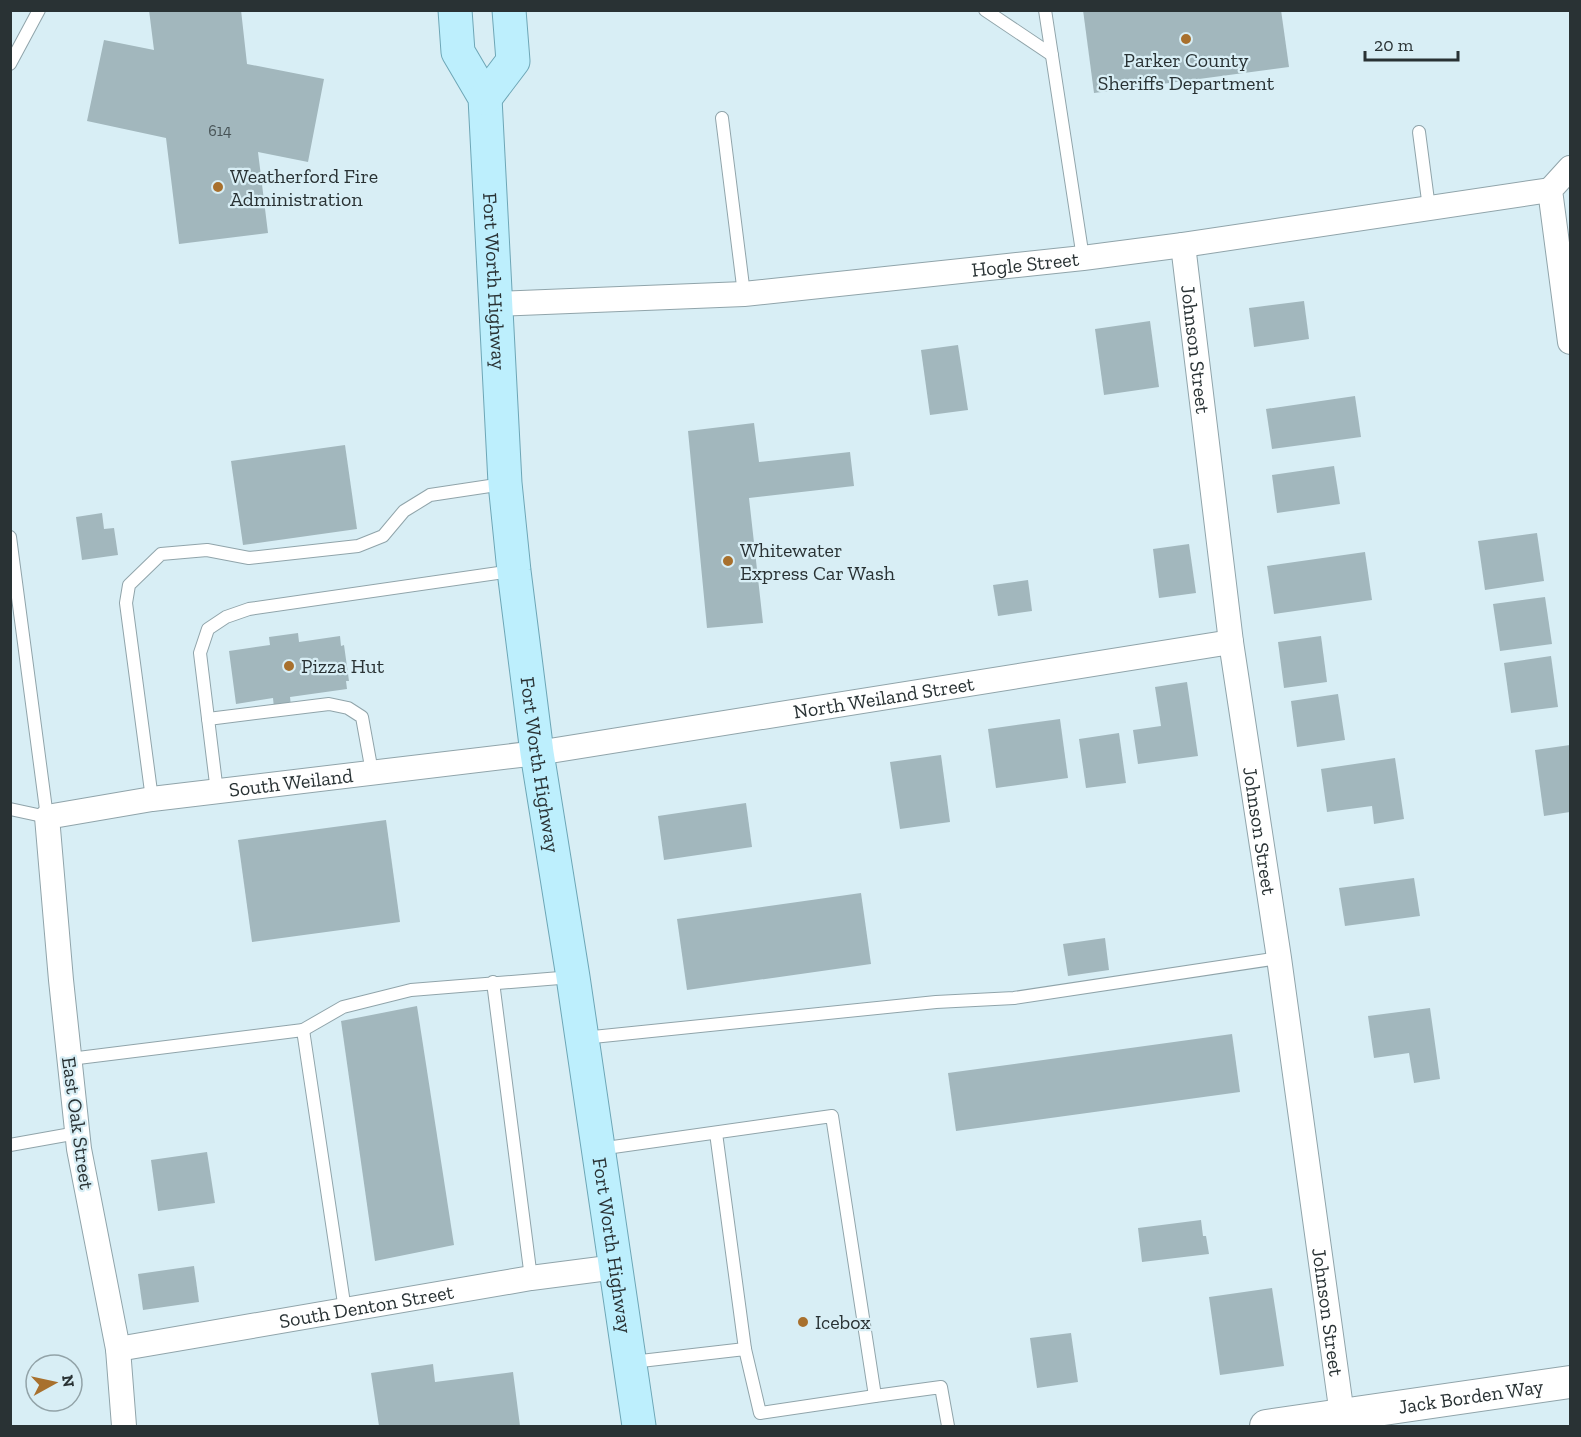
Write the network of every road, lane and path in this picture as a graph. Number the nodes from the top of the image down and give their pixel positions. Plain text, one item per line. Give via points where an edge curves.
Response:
1 (39, 10) edge
2 (440, 10) edge
3 (455, 10) edge
4 (509, 10) edge
5 (527, 10) edge
6 (985, 10) edge
7 (1045, 10) edge
8 (458, 52) junction
9 (1052, 55) junction
10 (513, 61) junction
11 (10, 64) edge
12 (485, 98) junction
13 (722, 118) dead end
14 (1419, 132) dead end
15 (1570, 168) edge
16 (1550, 190) junction
17 (1429, 208) junction
18 (1183, 245) junction
19 (1083, 258) junction
20 (744, 294) junction
21 (496, 304) junction
22 (1570, 342) edge
23 (505, 483) junction
24 (10, 537) edge
25 (513, 571) junction
26 (1231, 642) junction
27 (208, 719) junction
28 (537, 753) junction
29 (372, 772) junction
30 (216, 792) junction
31 (152, 799) junction
32 (10, 809) edge
33 (47, 817) junction
34 (1279, 958) junction
35 (573, 977) junction
36 (493, 982) junction
37 (303, 1030) junction
38 (582, 1039) junction
39 (70, 1059) junction
40 (77, 1133) junction
41 (716, 1133) junction
42 (10, 1145) edge
43 (598, 1149) junction
44 (616, 1268) junction
45 (531, 1278) junction
46 (345, 1310) junction
47 (118, 1349) junction
48 (745, 1349) junction
49 (630, 1363) junction
50 (1570, 1382) edge
51 (875, 1396) junction
52 (1357, 1418) edge
53 (124, 1426) edge
54 (639, 1426) edge
55 (948, 1426) edge
56 (1266, 1426) edge

1 - 11 lane
2 - 8 main road
3 - 8 main road, Fort Worth Highway
4 - 10 main road
5 - 10 main road
6 - 9 lane
7 - 9 lane
8 - 12 main road, Fort Worth Highway
9 - 19 lane
10 - 12 main road
12 - 21 main road, Fort Worth Highway
13 - 20 lane
14 - 17 lane
15 - 16 street
16 - 17 street, Hogle Street
16 - 22 street
17 - 18 street, Hogle Street
18 - 19 street, Hogle Street
18 - 26 street, Johnson Street
19 - 20 street, Hogle Street
20 - 21 street, Hogle Street
21 - 23 main road, Fort Worth Highway
23 - 25 main road, Fort Worth Highway
23 - 31 lane via 430,495 404,511 383,536 358,546 249,558 207,550 161,554 129,585 126,603
24 - 33 lane
25 - 27 lane via 249,609 226,617 208,629 200,653
25 - 28 main road, Fort Worth Highway
26 - 28 street, North Weiland Street
26 - 34 street, Johnson Street
27 - 29 lane via 329,704 348,708 362,717
27 - 30 lane
28 - 29 street, South Weiland
28 - 35 main road, Fort Worth Highway
29 - 30 street, South Weiland
30 - 31 street, South Weiland
31 - 33 street, South Weiland
32 - 33 lane
33 - 39 street, East Oak Street
34 - 38 lane via 1014,998 936,1002
34 - 52 street, Johnson Street
35 - 36 lane
35 - 38 main road, Fort Worth Highway
36 - 37 lane via 411,990 343,1007
36 - 45 lane
37 - 39 lane
37 - 46 lane
38 - 43 main road, Fort Worth Highway
39 - 40 street, East Oak Street
40 - 42 lane
40 - 47 street, East Oak Street
41 - 43 lane
41 - 48 lane
41 - 51 lane via 832,1116
43 - 44 main road, Fort Worth Highway
44 - 45 street, South Denton Street
44 - 49 main road, Fort Worth Highway
45 - 46 street, South Denton Street
46 - 47 street, South Denton Street
47 - 53 street, East Oak Street
48 - 49 lane
48 - 51 lane via 760,1413
49 - 54 main road, Fort Worth Highway
50 - 52 street, Jack Borden Way
51 - 55 lane via 941,1387
52 - 56 street, Jack Borden Way

